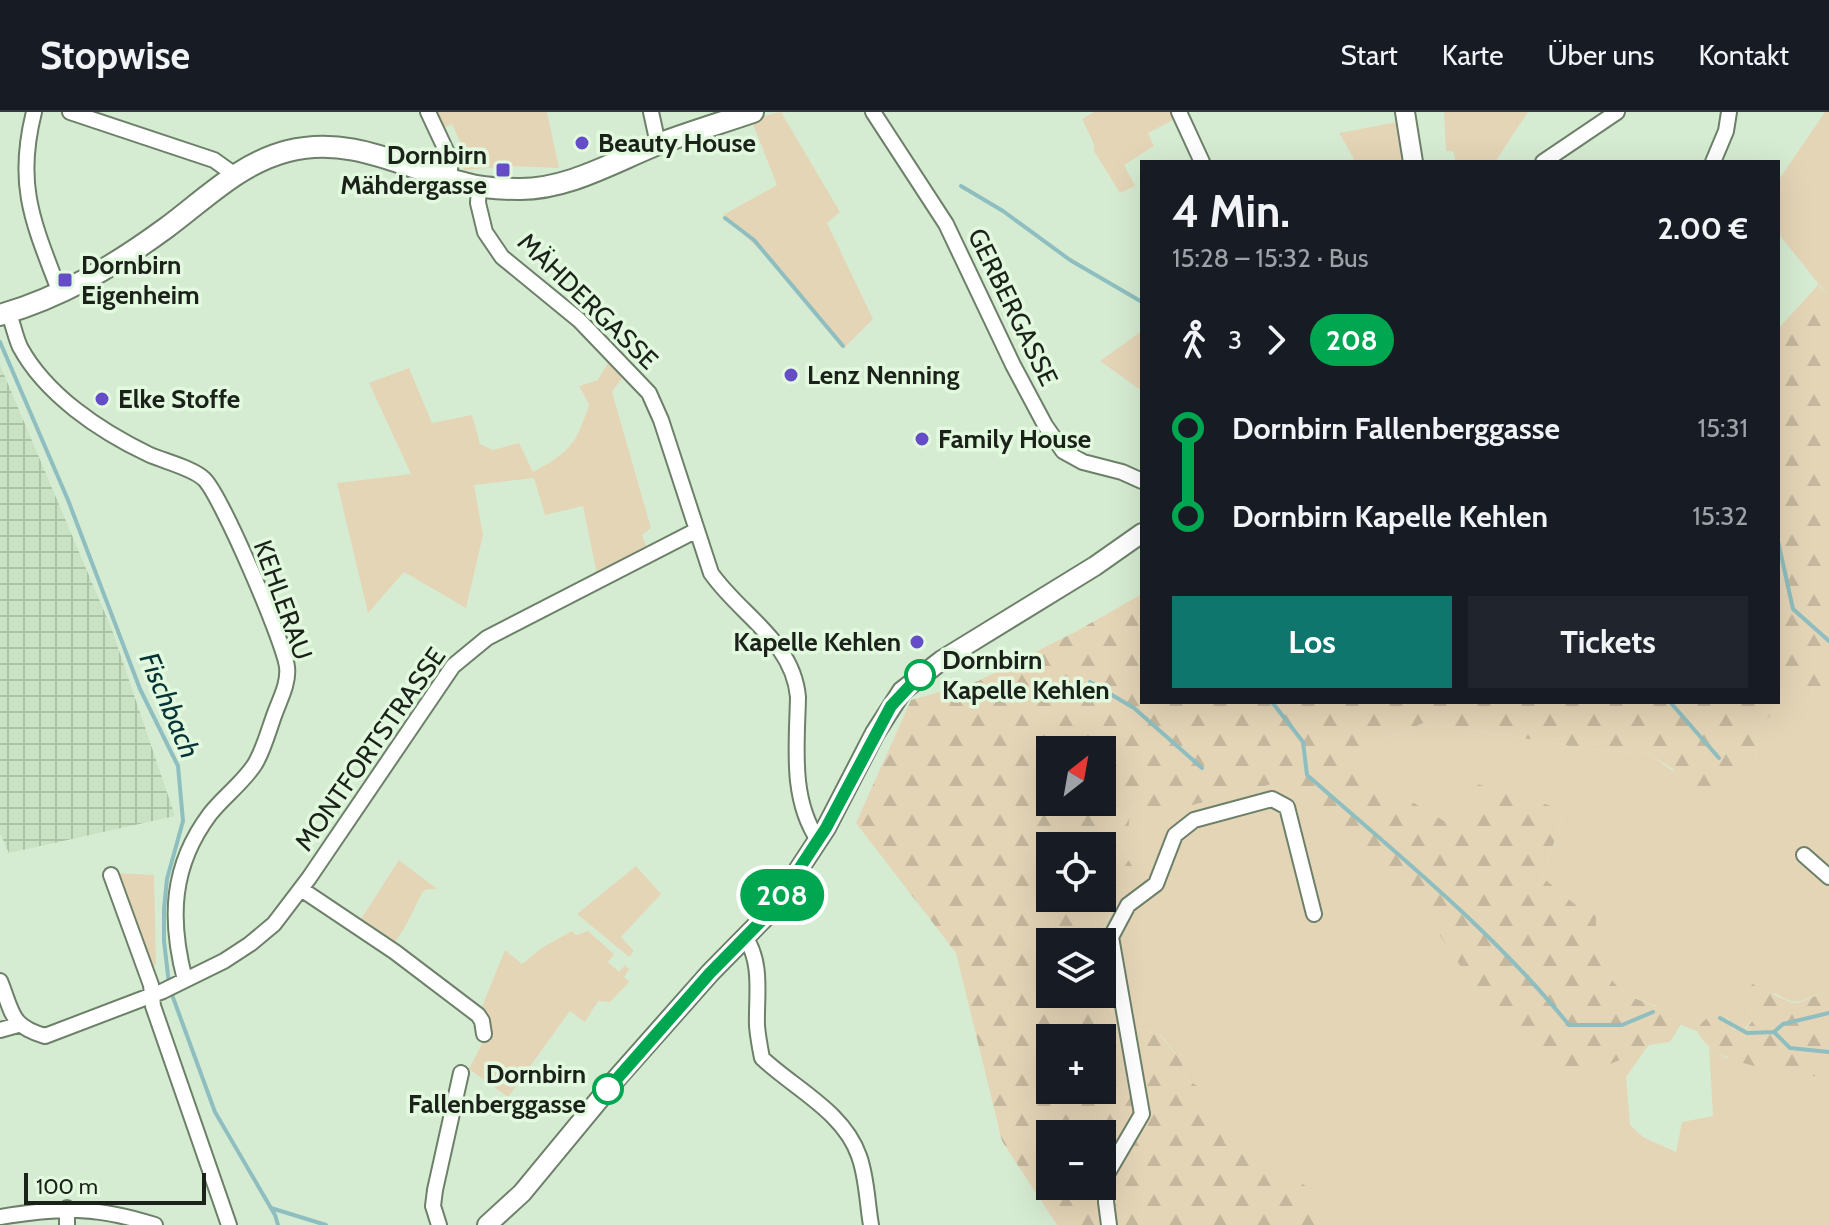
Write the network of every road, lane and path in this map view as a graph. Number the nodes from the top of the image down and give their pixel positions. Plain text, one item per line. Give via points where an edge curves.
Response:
1 (34, 112) edge
2 (70, 112) edge
3 (428, 112) edge
4 (651, 112) edge
5 (753, 112) edge
6 (873, 112) edge
7 (1179, 112) edge
8 (1405, 112) edge
9 (1617, 112) edge
10 (1729, 112) edge
11 (658, 144) junction
12 (1201, 160) edge
13 (1413, 160) edge
14 (1546, 160) edge
15 (1714, 160) edge
16 (235, 175) junction
17 (449, 178) junction
18 (479, 186) junction
19 (60, 293) junction
20 (4, 313) edge
21 (1140, 480) edge
22 (695, 531) junction
23 (1140, 534) edge
24 (818, 840) junction
25 (1804, 855) dead end
26 (111, 875) dead end
27 (1829, 877) edge
28 (301, 889) junction
29 (1314, 914) dead end
30 (745, 937) junction
31 (0, 981) edge
32 (182, 982) junction
33 (157, 993) junction
34 (23, 1028) junction
35 (0, 1030) edge
36 (484, 1034) dead end
37 (461, 1073) dead end
38 (67, 1208) junction
39 (0, 1217) edge
40 (67, 1225) edge
41 (155, 1225) edge
42 (229, 1225) edge
43 (439, 1225) edge
44 (487, 1225) edge
45 (871, 1225) edge
46 (1109, 1225) edge

1 - 19 street via 27,193 31,218
2 - 16 street via 214,160
3 - 17 street via 451,161
4 - 11 street
5 - 11 main road
6 - 21 street, GERBERGASSE via 946,224 1013,365 1063,451
7 - 12 street
8 - 13 street
9 - 14 street
10 - 15 street
11 - 18 main road via 556,184 521,189
16 - 17 main road via 272,156 324,146 382,155
16 - 19 main road via 124,258
17 - 18 main road
18 - 22 street, MÄHDERGASSE via 485,232 502,257 579,320 649,393
19 - 20 main road
20 - 32 street, KEHLERAU via 36,371 72,406 148,454 203,478 225,513 287,666 286,684 256,763 211,812 185,858 175,909
22 - 24 street, MÄHDERGASSE via 718,584 767,632 790,666 798,697 797,778 803,811
22 - 28 street, MONTFORTSTRASSE via 487,638 448,670
23 - 24 street via 911,682 891,706
24 - 30 street via 772,910
25 - 27 street
26 - 33 street
28 - 32 street, MONTFORTSTRASSE via 250,944
28 - 36 street, MONTFORTSTRASSE via 478,1015
29 - 46 street via 1287,807 1272,799 1194,820 1175,835 1156,884 1128,905 1111,937 1142,1114 1107,1174
30 - 44 street via 522,1193
30 - 45 street via 759,992 762,1058 847,1131 859,1155
31 - 34 street
32 - 33 street, MONTFORTSTRASSE
33 - 34 street, MONTFORTSTRASSE via 45,1036
33 - 42 street via 153,1006
34 - 35 street, MONTFORTSTRASSE
37 - 43 street via 435,1190
38 - 39 street
38 - 40 street
38 - 41 street via 122,1214

